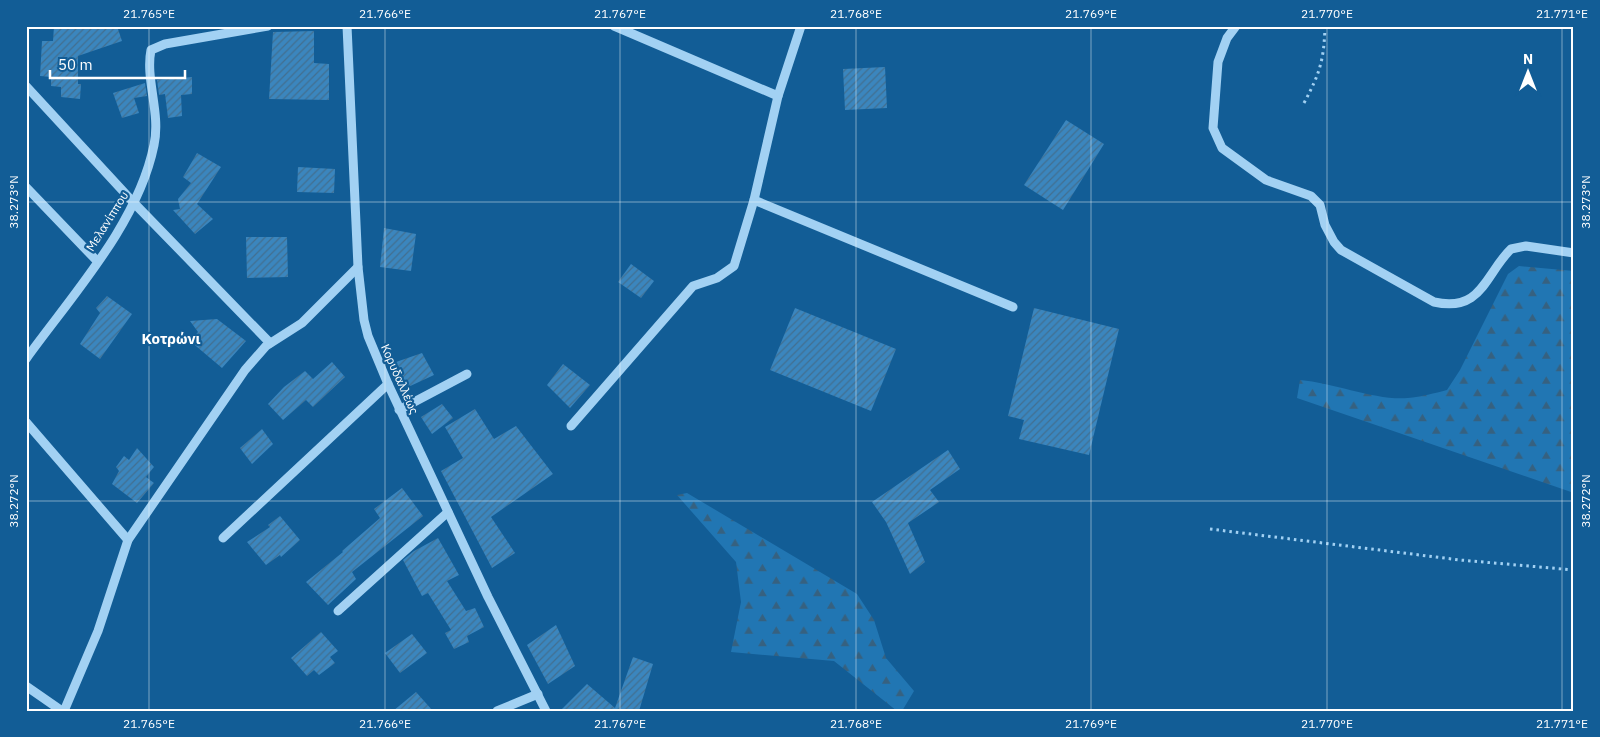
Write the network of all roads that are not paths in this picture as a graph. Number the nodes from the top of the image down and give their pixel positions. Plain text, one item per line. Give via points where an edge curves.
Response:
1 (268, 26) edge
2 (347, 26) edge
3 (614, 26) edge
4 (801, 26) edge
5 (1236, 26) edge
6 (26, 86) edge
7 (778, 96) junction
8 (26, 187) edge
9 (754, 200) junction
10 (134, 203) junction
11 (1574, 253) edge
12 (97, 261) junction
13 (358, 267) junction
14 (1013, 307) dead end
15 (270, 343) junction
16 (26, 359) edge
17 (467, 374) dead end
18 (388, 384) junction
19 (400, 410) junction
20 (26, 422) edge
21 (571, 426) dead end
22 (448, 512) junction
23 (223, 538) dead end
24 (128, 540) junction
25 (338, 611) dead end
26 (26, 686) edge
27 (538, 694) junction
28 (63, 711) edge
29 (498, 711) edge
30 (546, 711) edge

1 - 10 street, Μελανίππου via 153,48 150,58 156,138
2 - 13 street, Κορυδαλλέως
3 - 7 street
4 - 7 street
5 - 11 street via 1227,38 1218,62 1214,96 1215,137 1222,148 1266,180 1311,196 1320,205 1325,226 1334,242 1348,255 1443,304 1463,301 1480,292 1510,249 1526,246
6 - 10 street
7 - 9 street
8 - 12 street
9 - 14 street
9 - 21 street via 734,266 717,278 693,286
10 - 12 street, Μελανίππου
10 - 15 street
12 - 16 street, Μελανίππου
13 - 15 street via 302,323
13 - 18 street, Κορυδαλλέως via 364,320
15 - 24 street via 240,376
17 - 19 street
18 - 19 street, Κορυδαλλέως
18 - 23 street
19 - 22 street, Κορυδαλλέως
20 - 24 street
22 - 25 street
22 - 27 street, Κορυδαλλέως
24 - 28 street via 94,639
26 - 28 street
27 - 29 street
27 - 30 street, Κορυδαλλέως

